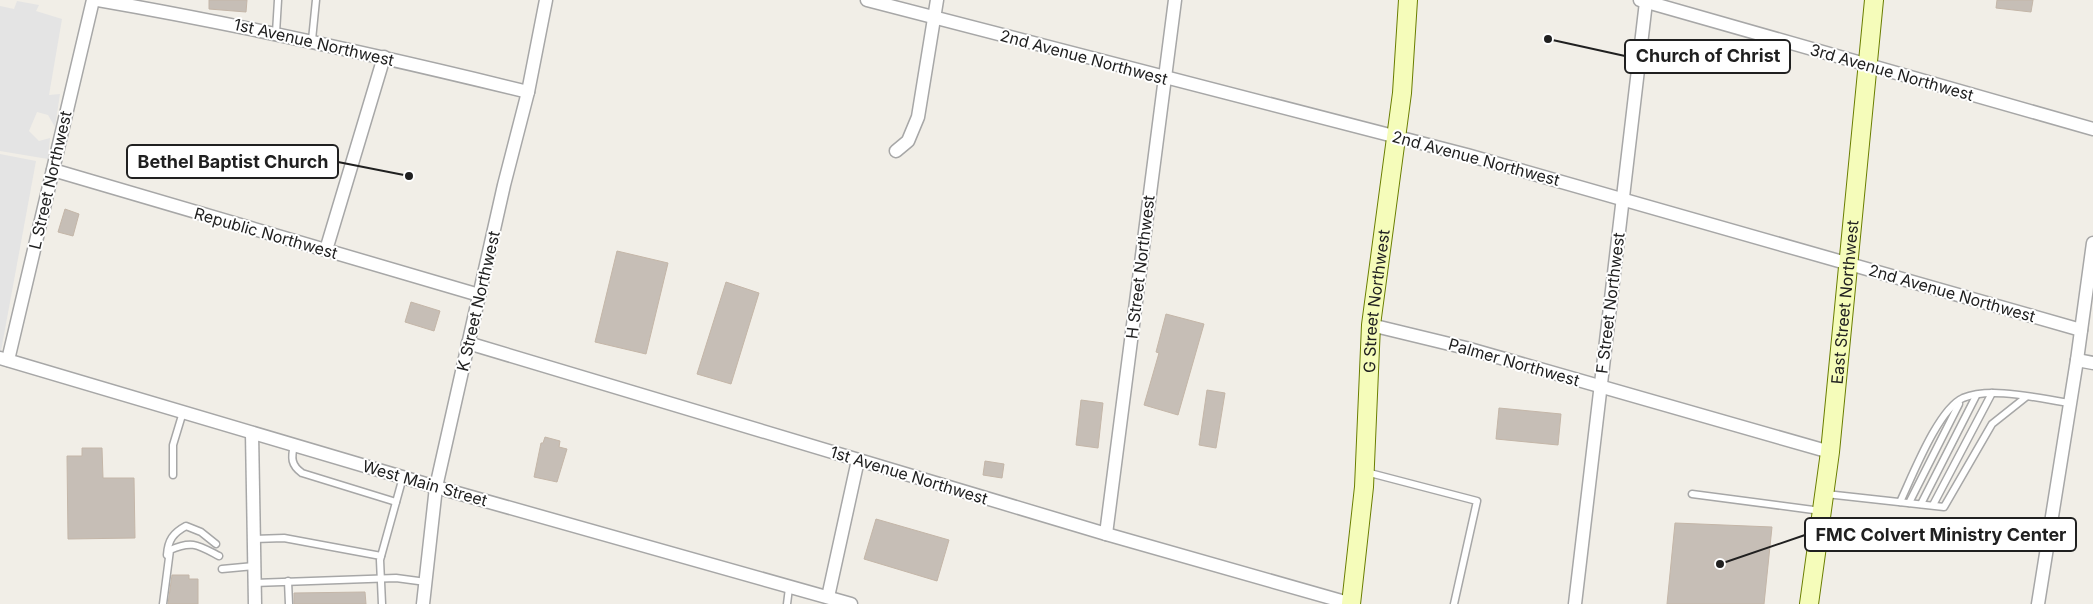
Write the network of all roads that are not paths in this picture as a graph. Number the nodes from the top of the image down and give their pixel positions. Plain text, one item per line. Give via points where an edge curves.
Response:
1 (93, 0) edge
2 (98, 0) edge
3 (278, 0) edge
4 (316, 0) edge
5 (546, 0) edge
6 (867, 0) edge
7 (937, 0) edge
8 (1174, 0) edge
9 (1408, 0) edge
10 (1874, 0) edge
11 (1643, 1) edge
12 (1662, 3) edge
13 (934, 18) junction
14 (276, 33) junction
15 (312, 40) junction
16 (384, 57) junction
17 (1867, 64) junction
18 (1164, 78) junction
19 (528, 92) junction
20 (2093, 128) edge
21 (1396, 136) junction
22 (896, 151) dead end
23 (53, 170) junction
24 (1622, 199) junction
25 (2093, 244) edge
26 (326, 250) junction
27 (1848, 264) junction
28 (479, 295) junction
29 (1371, 325) junction
30 (2081, 330) junction
31 (468, 343) junction
32 (4, 359) edge
33 (2077, 360) junction
34 (2093, 363) edge
35 (1600, 386) junction
36 (1992, 393) junction
37 (1976, 396) junction
38 (2026, 397) junction
39 (1962, 398) junction
40 (2070, 403) junction
41 (183, 412) junction
42 (252, 433) junction
43 (294, 445) junction
44 (1830, 452) junction
45 (858, 460) junction
46 (1364, 471) junction
47 (173, 475) dead end
48 (403, 477) junction
49 (436, 487) junction
50 (1692, 494) dead end
51 (396, 502) junction
52 (1900, 502) junction
53 (1823, 503) junction
54 (1909, 503) junction
55 (1921, 504) junction
56 (1933, 505) junction
57 (1106, 534) junction
58 (254, 539) junction
59 (216, 544) dead end
60 (219, 556) dead end
61 (381, 556) junction
62 (254, 566) junction
63 (222, 569) dead end
64 (166, 572) junction
65 (382, 578) junction
66 (288, 581) junction
67 (254, 582) junction
68 (426, 582) junction
69 (790, 588) junction
70 (828, 597) junction
71 (163, 604) edge
72 (255, 604) edge
73 (289, 604) edge
74 (382, 604) edge
75 (423, 604) edge
76 (787, 604) edge
77 (850, 604) edge
78 (1352, 604) edge
79 (1454, 604) edge
80 (1575, 604) edge
81 (1810, 604) edge
82 (2038, 604) edge

1 - 23 street, L Street Northwest
2 - 14 street, 1st Avenue Northwest
3 - 14 lane
4 - 15 lane
5 - 19 street, K Street Northwest
6 - 13 street, 2nd Avenue Northwest
7 - 13 street
8 - 18 street, H Street Northwest
9 - 21 street, G Street Northwest
10 - 17 street, East Street Northwest
11 - 12 street, 3rd Avenue Northwest
11 - 24 street, F Street Northwest
12 - 17 street, 3rd Avenue Northwest
13 - 18 street, 2nd Avenue Northwest
13 - 22 street via 918,118 908,141
14 - 15 street, 1st Avenue Northwest
15 - 16 street, 1st Avenue Northwest
16 - 19 street, 1st Avenue Northwest
16 - 26 street
17 - 20 street, 3rd Avenue Northwest
17 - 27 street, East Street Northwest
18 - 21 street, 2nd Avenue Northwest
18 - 57 street, H Street Northwest
19 - 28 street, K Street Northwest
21 - 24 street, 2nd Avenue Northwest
21 - 29 street, G Street Northwest
23 - 26 street, Republic Northwest
23 - 32 street, L Street Northwest
24 - 27 street, 2nd Avenue Northwest
24 - 35 street, F Street Northwest
25 - 30 street
26 - 28 street, Republic Northwest
27 - 30 street, 2nd Avenue Northwest
27 - 44 street, East Street Northwest
28 - 31 street, K Street Northwest
29 - 35 street, Palmer Northwest
29 - 46 street, G Street Northwest
30 - 33 street
31 - 45 street, 1st Avenue Northwest
31 - 49 street, K Street Northwest
32 - 41 street, West Main Street
33 - 34 street
33 - 40 street
35 - 44 street, Palmer Northwest
35 - 80 street, F Street Northwest
36 - 37 lane
36 - 38 lane
36 - 56 lane
37 - 39 lane
37 - 55 lane
38 - 40 lane
38 - 56 lane via 1992,424 1944,507
39 - 52 lane via 1937,423
39 - 54 lane
40 - 82 street
41 - 42 street, West Main Street
41 - 47 lane via 174,445
42 - 43 street, West Main Street
42 - 58 street
43 - 48 street, West Main Street
43 - 51 lane via 292,463 302,473
44 - 53 street, East Street Northwest
45 - 57 street, 1st Avenue Northwest
45 - 70 street
46 - 78 street, G Street Northwest
46 - 79 lane via 1477,501
48 - 49 street, West Main Street
48 - 51 lane
49 - 68 street, K Street Northwest
49 - 69 street, West Main Street
50 - 53 lane
51 - 61 lane
52 - 53 lane
52 - 54 lane
53 - 81 street, East Street Northwest
54 - 55 lane
55 - 56 lane
57 - 78 street, 1st Avenue Northwest
58 - 61 lane via 284,538
58 - 62 street
59 - 64 lane via 186,526 173,533 167,547
60 - 64 lane via 198,545 186,543 170,550
61 - 65 lane
62 - 63 lane
62 - 67 street
64 - 71 lane
65 - 66 lane
65 - 68 lane
65 - 74 lane
66 - 67 lane
66 - 73 lane
67 - 72 street
68 - 75 street, K Street Northwest
69 - 70 street, West Main Street
69 - 76 lane
70 - 77 street, West Main Street

